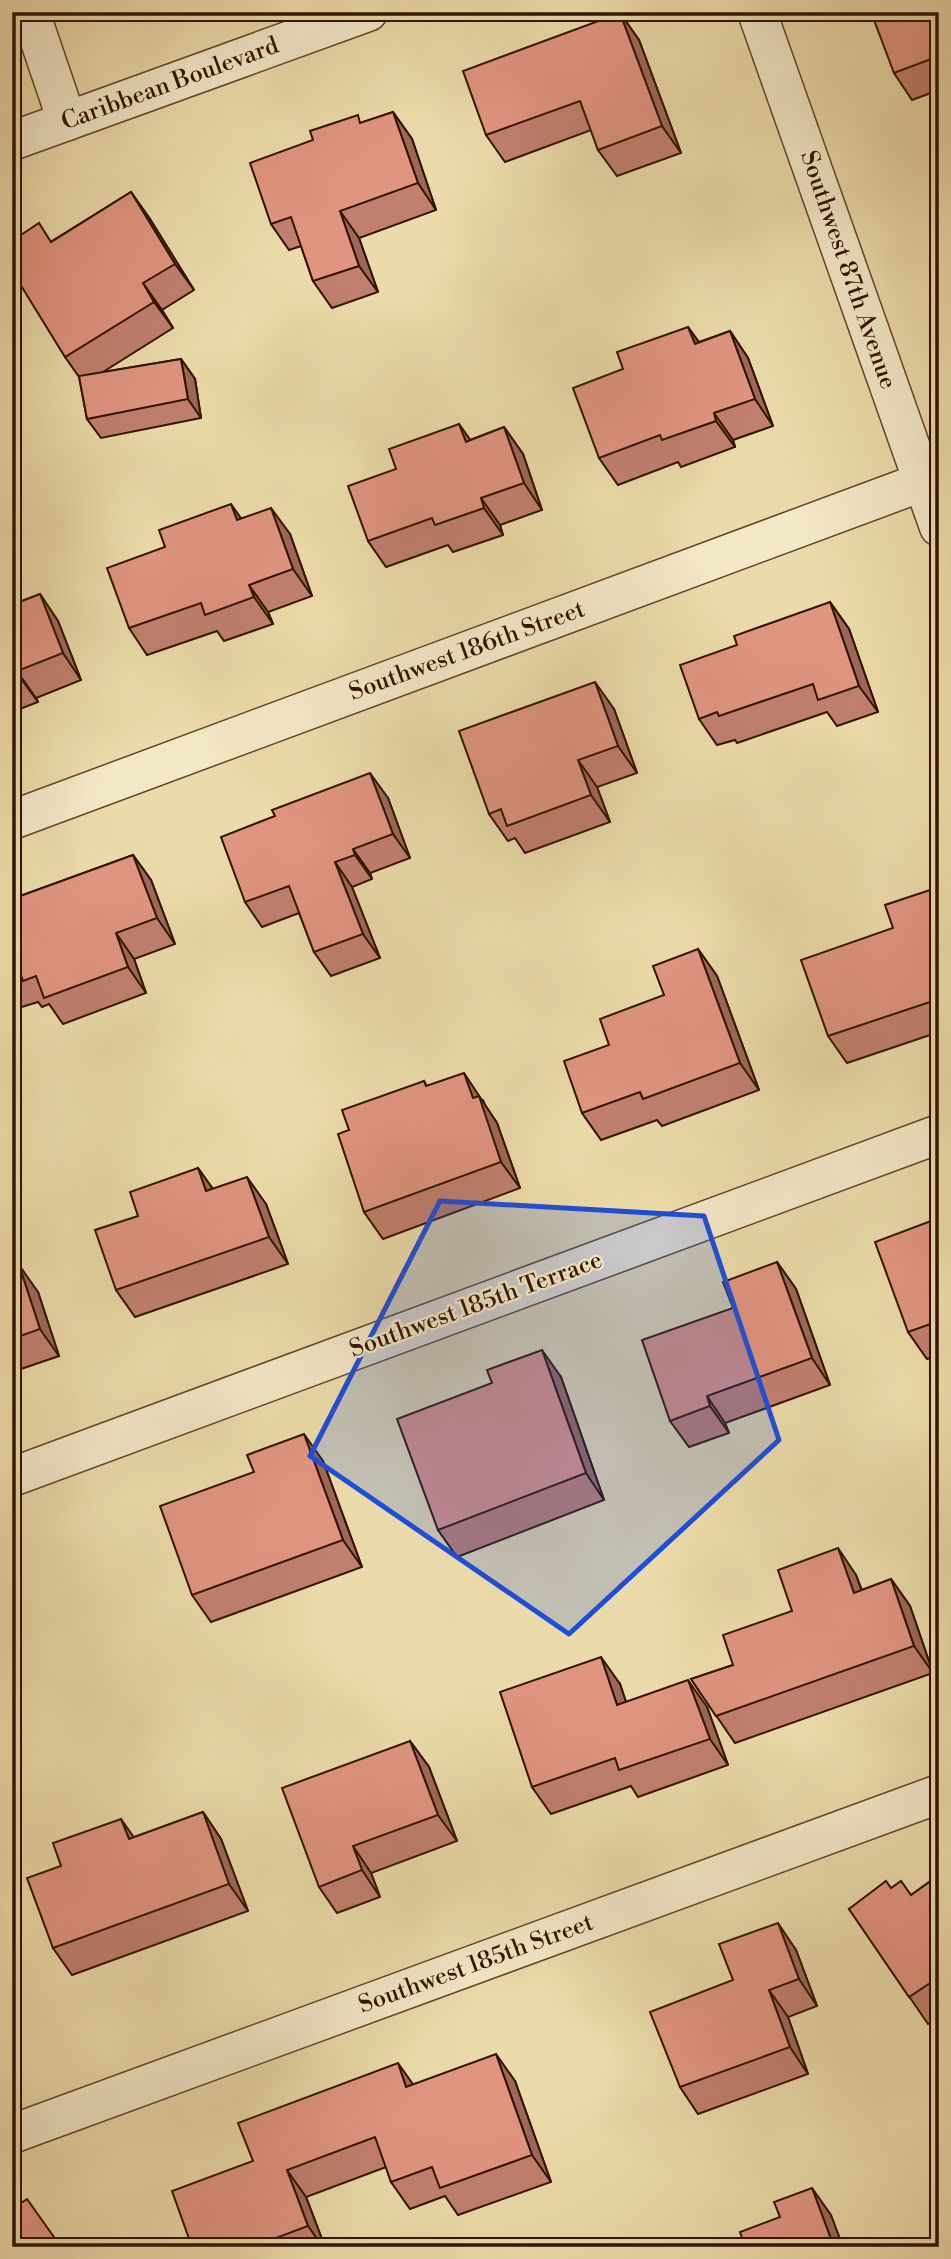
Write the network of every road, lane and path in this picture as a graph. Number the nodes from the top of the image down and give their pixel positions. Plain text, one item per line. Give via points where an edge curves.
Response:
1 (30, 12) edge
2 (368, 12) edge
3 (757, 12) edge
4 (66, 121) junction
5 (12, 141) edge
6 (922, 482) junction
7 (939, 527) edge
8 (12, 820) edge
9 (939, 1134) edge
10 (12, 1477) edge
11 (939, 1794) edge
12 (12, 2134) edge

1 - 4 street
2 - 4 street, Caribbean Boulevard
3 - 6 street, Southwest 87th Avenue
4 - 5 street, Caribbean Boulevard
6 - 7 street, Southwest 87th Avenue
6 - 8 street, Southwest 186th Street
9 - 10 street, Southwest 185th Terrace
11 - 12 street, Southwest 185th Street

